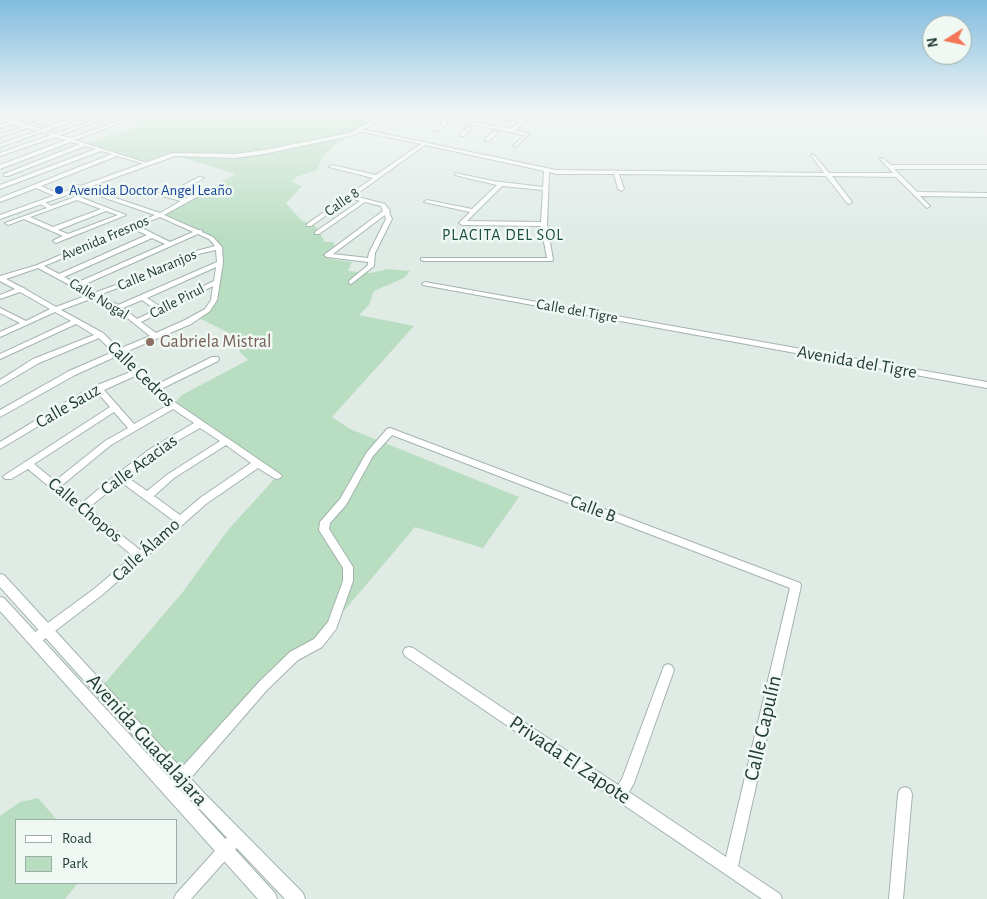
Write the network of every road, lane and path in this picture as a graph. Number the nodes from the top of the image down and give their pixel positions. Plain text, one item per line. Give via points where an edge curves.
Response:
1 (30, 155) edge
2 (57, 155) edge
3 (87, 155) edge
4 (116, 155) edge
5 (121, 155) edge
6 (165, 155) edge
7 (168, 155) edge
8 (218, 155) edge
9 (242, 155) edge
10 (409, 155) edge
11 (472, 155) edge
12 (813, 155) dead end
13 (162, 156) junction
14 (882, 159) dead end
15 (143, 163) junction
16 (0, 166) edge
17 (890, 166) junction
18 (332, 167) dead end
19 (987, 167) edge
20 (546, 170) junction
21 (616, 173) junction
22 (457, 174) dead end
23 (828, 174) junction
24 (3, 175) edge
25 (898, 175) junction
26 (201, 178) dead end
27 (377, 178) junction
28 (22, 181) junction
29 (501, 184) junction
30 (0, 187) edge
31 (38, 187) junction
32 (77, 187) junction
33 (545, 189) junction
34 (621, 189) dead end
35 (206, 190) dead end
36 (160, 194) dead end
37 (916, 194) junction
38 (57, 195) junction
39 (987, 195) edge
40 (168, 196) junction
41 (347, 197) junction
42 (0, 200) edge
43 (186, 201) junction
44 (363, 201) junction
45 (41, 202) junction
46 (427, 202) dead end
47 (849, 202) dead end
48 (927, 206) dead end
49 (51, 208) junction
50 (106, 209) junction
51 (385, 209) junction
52 (135, 210) dead end
53 (472, 211) junction
54 (115, 212) junction
55 (0, 213) edge
56 (123, 215) junction
57 (160, 215) junction
58 (0, 217) edge
59 (24, 218) junction
60 (8, 223) dead end
61 (309, 224) dead end
62 (544, 224) junction
63 (132, 226) junction
64 (52, 230) junction
65 (200, 231) junction
66 (60, 233) junction
67 (317, 233) dead end
68 (68, 236) junction
69 (153, 236) junction
70 (56, 241) dead end
71 (170, 244) junction
72 (218, 247) junction
73 (423, 259) dead end
74 (370, 260) junction
75 (550, 260) joint
76 (220, 262) junction
77 (86, 265) junction
78 (39, 266) junction
79 (102, 274) junction
80 (60, 276) junction
81 (0, 279) edge
82 (218, 281) junction
83 (351, 282) dead end
84 (425, 284) dead end
85 (77, 285) junction
86 (22, 289) junction
87 (97, 295) junction
88 (142, 296) junction
89 (0, 297) edge
90 (118, 308) junction
91 (57, 309) junction
92 (161, 310) junction
93 (1, 311) edge
94 (77, 321) junction
95 (137, 322) junction
96 (25, 323) junction
97 (0, 335) edge
98 (100, 335) junction
99 (156, 337) junction
100 (728, 338) joint
101 (118, 353) junction
102 (0, 357) edge
103 (215, 359) dead end
104 (138, 371) junction
105 (0, 383) edge
106 (987, 385) edge
107 (98, 388) junction
108 (154, 389) junction
109 (173, 406) junction
110 (115, 407) junction
111 (0, 414) edge
112 (198, 424) junction
113 (133, 428) junction
114 (225, 442) junction
115 (1, 446) edge
116 (258, 463) junction
117 (28, 464) junction
118 (120, 476) junction
119 (277, 476) dead end
120 (8, 477) dead end
121 (56, 485) junction
122 (148, 496) junction
123 (82, 508) junction
124 (180, 520) junction
125 (141, 556) junction
126 (796, 586) joint
127 (3, 588) edge
128 (0, 602) edge
129 (48, 629) junction
130 (34, 640) junction
131 (409, 652) dead end
132 (668, 670) dead end
133 (183, 778) junction
134 (171, 790) junction
135 (620, 794) junction
136 (905, 794) dead end
137 (236, 838) junction
138 (224, 850) junction
139 (730, 869) junction
140 (181, 899) edge
141 (269, 899) edge
142 (297, 899) edge
143 (775, 899) edge
144 (896, 899) edge

1 - 16 street
2 - 24 street
3 - 28 street
4 - 31 street
5 - 15 street
6 - 13 street
7 - 13 street
8 - 9 street
10 - 27 street, Calle 8
11 - 20 street
12 - 23 street
13 - 15 street
14 - 17 street
15 - 32 street
17 - 19 street
17 - 25 street
18 - 27 street
20 - 21 street
20 - 33 street
21 - 23 street
21 - 34 street
22 - 29 street
23 - 25 street
23 - 47 street
24 - 28 street
25 - 37 street
26 - 40 street
27 - 41 street, Calle 8
28 - 30 street
28 - 31 street
29 - 33 street
29 - 53 street
31 - 38 street
31 - 42 street
32 - 38 street
32 - 57 street
33 - 62 street
35 - 43 street, Avenida Fresnos
36 - 40 street
37 - 39 street
37 - 48 street
38 - 45 street
38 - 55 street
40 - 43 street
41 - 44 street
41 - 61 street, Calle 8
43 - 57 street, Avenida Fresnos
44 - 51 street
44 - 67 street
45 - 49 street
45 - 58 street
46 - 53 street
49 - 50 street via 77,198
49 - 59 street
50 - 54 street
50 - 64 street
51 - 74 street via 389,219
51 - 74 street via 327,255
52 - 56 street
53 - 62 street via 462,223
54 - 56 street
54 - 66 street
56 - 68 street
57 - 63 street, Avenida Fresnos
57 - 65 street
59 - 60 street
59 - 64 street
62 - 75 street
63 - 69 street
63 - 78 street, Avenida Fresnos
64 - 66 street
65 - 71 street
65 - 72 street via 214,240
66 - 68 street
68 - 70 street
69 - 71 street
69 - 77 street
71 - 79 street
72 - 76 street
72 - 87 street, Calle Naranjos via 187,255
73 - 75 street
74 - 83 street via 371,266
76 - 82 street
76 - 88 street
77 - 79 street, Calle Nogal
77 - 80 street
78 - 80 street, Calle Nogal
78 - 81 street, Avenida Fresnos
79 - 85 street
80 - 85 street, Calle Nogal
81 - 86 street, Calle Cedros
82 - 92 street, Calle Pirul
82 - 99 street via 211,307
84 - 100 street, Calle del Tigre
85 - 87 street, Calle Nogal
86 - 89 street
86 - 91 street, Calle Cedros
87 - 90 street, Calle Nogal
87 - 91 street, Calle Naranjos
88 - 90 street
88 - 92 street, Calle Nogal
90 - 95 street, Calle Nogal
91 - 94 street, Calle Cedros
91 - 96 street, Calle Naranjos
92 - 95 street, Calle Pirul
93 - 96 street
94 - 98 street, Calle Cedros
94 - 102 street
95 - 99 street, Calle Nogal
96 - 97 street, Calle Naranjos
98 - 101 street, Calle Cedros
98 - 105 street via 36,361
99 - 101 street
100 - 106 street, Avenida del Tigre
101 - 104 street, Calle Cedros
101 - 111 street via 66,376
103 - 108 street
104 - 107 street, Calle Sauz
104 - 108 street, Calle Cedros
107 - 110 street
107 - 115 street, Calle Sauz
108 - 109 street, Calle Cedros
109 - 112 street, Calle Cedros
109 - 113 street
110 - 113 street
110 - 117 street
112 - 114 street, Calle Cedros
112 - 118 street, Calle Acacias
113 - 121 street
114 - 116 street, Calle Cedros
114 - 122 street via 171,476
116 - 119 street, Calle Cedros
116 - 124 street, Calle Álamo
117 - 120 street
117 - 121 street, Calle Chopos
118 - 122 street
118 - 123 street, Calle Acacias
121 - 123 street, Calle Chopos
122 - 124 street
123 - 125 street, Calle Chopos
124 - 125 street, Calle Álamo
125 - 129 street, Calle Álamo
126 - 133 street, Calle B via 390,431 370,454 343,502 325,522 324,530 348,567 348,581 332,625 318,643 294,656 263,686
126 - 139 street, Calle Capulín
127 - 129 street, Avenida Guadalajara
128 - 130 street, Avenida Guadalajara
129 - 130 street, Calle Álamo
129 - 133 street, Avenida Guadalajara
130 - 134 street, Avenida Guadalajara
131 - 135 street, Privada El Zapote
132 - 135 street via 627,783
133 - 134 street
133 - 137 street, Avenida Guadalajara
134 - 138 street, Avenida Guadalajara
135 - 139 street, Privada El Zapote
136 - 144 street
137 - 138 street
137 - 142 street, Avenida Guadalajara
138 - 140 street
138 - 141 street, Avenida Guadalajara
139 - 143 street, Privada El Zapote

